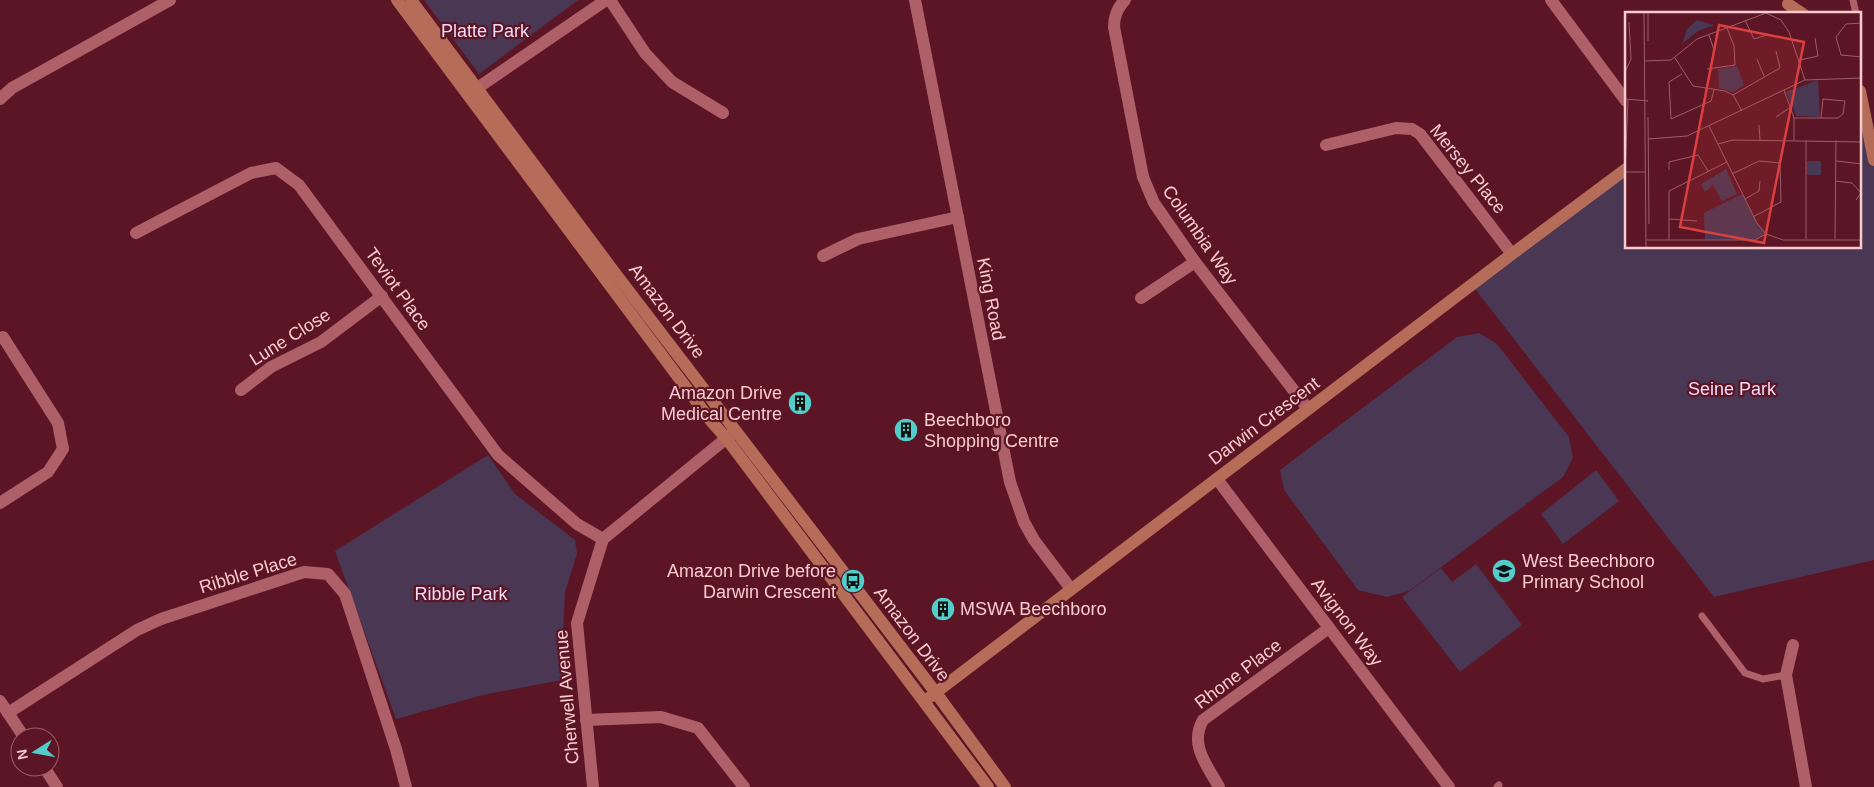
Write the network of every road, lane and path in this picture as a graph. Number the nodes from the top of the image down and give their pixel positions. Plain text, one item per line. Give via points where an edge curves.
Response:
1 (170, 0) edge
2 (397, 0) edge
3 (411, 0) edge
4 (608, 0) edge
5 (915, 0) edge
6 (1125, 0) edge
7 (1551, 0) edge
8 (1786, 6) edge
9 (1799, 12) edge
10 (472, 91) junction
11 (0, 99) edge
12 (1625, 99) edge
13 (1862, 101) edge
14 (723, 113) dead end
15 (1326, 145) dead end
16 (1874, 160) edge
17 (1625, 170) edge
18 (958, 217) junction
19 (136, 233) dead end
20 (1512, 254) junction
21 (823, 256) dead end
22 (1195, 262) junction
23 (382, 296) junction
24 (1141, 298) dead end
25 (3, 337) dead end
26 (241, 390) dead end
27 (1308, 409) junction
28 (731, 434) junction
29 (1216, 479) junction
30 (0, 503) edge
31 (603, 539) junction
32 (1071, 589) junction
33 (1702, 616) dead end
34 (1329, 628) junction
35 (1793, 645) dead end
36 (1786, 675) junction
37 (936, 693) junction
38 (0, 701) edge
39 (924, 702) junction
40 (8, 713) junction
41 (586, 720) junction
42 (17, 727) edge
43 (406, 787) edge
44 (592, 787) edge
45 (744, 787) edge
46 (988, 787) edge
47 (1005, 787) edge
48 (1219, 787) edge
49 (1449, 787) edge
50 (1806, 787) edge

1 - 11 street via 12,88
2 - 10 street, Amazon Drive
3 - 10 street, Amazon Drive
4 - 10 street
4 - 14 street via 645,53 672,82
5 - 18 street, King Road
6 - 22 street, Columbia Way via 1117,10 1114,27 1142,177 1154,203
7 - 12 street
8 - 9 street
10 - 28 street, Amazon Drive via 711,422
13 - 16 street
15 - 20 street, Mersey Place via 1396,128 1412,129 1420,134
17 - 20 street, Darwin Crescent
18 - 21 street via 858,239
18 - 32 street, King Road via 1010,482 1034,540
19 - 23 street, Teviot Place via 251,173 276,168 298,185
20 - 27 street, Darwin Crescent
22 - 24 street
22 - 27 street, Columbia Way
23 - 26 street, Lune Close via 321,342 271,367
23 - 31 street, Teviot Place via 498,454 577,524
25 - 30 street via 58,423 63,449 48,472
27 - 29 street, Darwin Crescent
28 - 31 street
28 - 37 street, Amazon Drive
28 - 39 street, Amazon Drive
29 - 32 street, Darwin Crescent
29 - 34 street, Avignon Way
31 - 41 street, Cherwell Avenue via 577,623
32 - 37 street, Darwin Crescent
33 - 36 lane via 1745,673 1763,679
34 - 48 street, Rhone Place via 1203,720 1197,736 1198,745
34 - 49 street, Avignon Way
35 - 36 street
36 - 50 street
37 - 39 street, Darwin Crescent
37 - 47 street, Amazon Drive
38 - 40 street
39 - 46 street, Amazon Drive
40 - 42 street
40 - 43 street, Ribble Place via 137,630 161,619 304,572 328,574 345,594
41 - 44 street, Cherwell Avenue
41 - 45 street via 660,717 698,728

